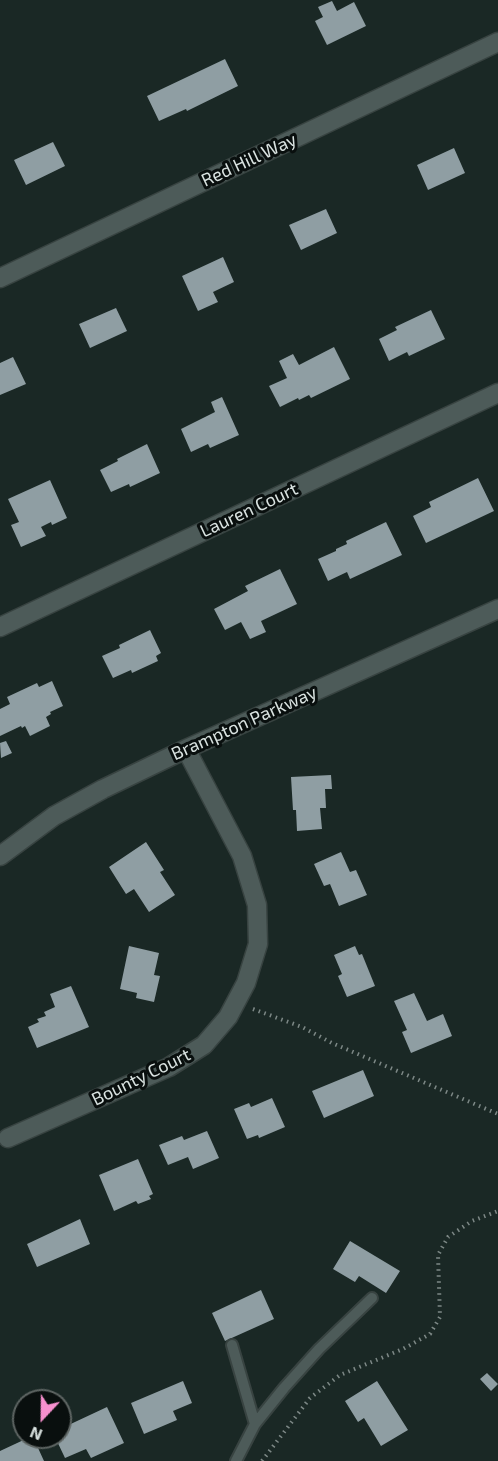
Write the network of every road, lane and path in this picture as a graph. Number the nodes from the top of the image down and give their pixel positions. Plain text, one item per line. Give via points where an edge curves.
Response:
1 (498, 42) edge
2 (0, 278) edge
3 (498, 393) edge
4 (498, 609) edge
5 (0, 627) edge
6 (186, 749) junction
7 (0, 856) edge
8 (237, 1003) junction
9 (498, 1114) edge
10 (8, 1138) dead end
11 (498, 1211) edge
12 (372, 1298) dead end
13 (232, 1345) dead end
14 (255, 1424) junction
15 (236, 1461) edge
16 (262, 1461) edge

1 - 2 street, Red Hill Way
3 - 5 street, Lauren Court
4 - 6 street, Brampton Parkway
6 - 7 street, Brampton Parkway via 54,816
6 - 8 street, Bounty Court via 242,856 257,905 258,944
8 - 9 path via 302,1027
8 - 10 street, Bounty Court via 204,1045 169,1067
11 - 16 path via 472,1221 448,1238 438,1255 440,1317 430,1334 340,1375 309,1398
12 - 14 lane via 319,1349
13 - 14 lane
14 - 15 lane

